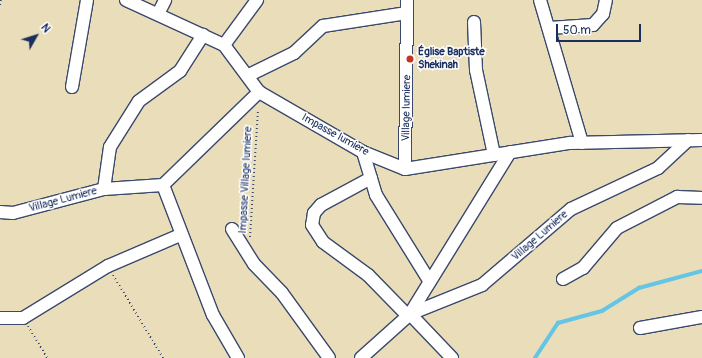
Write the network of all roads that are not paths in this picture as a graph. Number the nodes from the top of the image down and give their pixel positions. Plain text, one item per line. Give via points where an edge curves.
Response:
1 (87, 0) edge
2 (126, 0) edge
3 (165, 0) edge
4 (257, 0) edge
5 (407, 0) edge
6 (540, 0) edge
7 (606, 0) edge
8 (407, 13) junction
9 (158, 14) junction
10 (474, 22) dead end
11 (549, 28) junction
12 (203, 35) junction
13 (224, 45) junction
14 (249, 74) junction
15 (72, 87) dead end
16 (259, 92) junction
17 (688, 140) junction
18 (702, 140) edge
19 (582, 143) junction
20 (363, 152) junction
21 (510, 152) junction
22 (494, 155) junction
23 (405, 169) junction
24 (371, 178) junction
25 (163, 185) junction
26 (104, 189) junction
27 (702, 198) edge
28 (0, 212) edge
29 (232, 230) dead end
30 (180, 235) junction
31 (563, 279) dead end
32 (430, 282) junction
33 (409, 315) junction
34 (702, 317) edge
35 (0, 318) edge
36 (640, 328) dead end
37 (238, 358) edge
38 (329, 358) edge
39 (360, 358) edge
40 (452, 358) edge

1 - 15 street
2 - 9 street
3 - 9 street
4 - 13 street
5 - 8 street, Village lumiere
6 - 11 street
7 - 11 street via 603,14 593,25
8 - 14 street via 322,26 294,53
8 - 23 street, Village lumiere
9 - 12 street
10 - 22 street via 477,78
11 - 19 street
12 - 13 street
12 - 26 street, Village Lumiere via 180,71 139,101 110,147
13 - 14 street
14 - 16 street
16 - 20 street, Impasse lumiere
16 - 25 street
17 - 18 street
17 - 19 street
17 - 33 street, Village Lumiere via 658,168 571,209 482,285
19 - 21 street
20 - 23 street, Impasse lumiere
20 - 24 street
21 - 22 street
21 - 32 street, Village Lumiere
22 - 23 street
24 - 32 street via 376,195
24 - 33 street via 321,205 314,213 312,225 323,242 368,275
25 - 26 street
25 - 30 street
26 - 28 street, Village Lumiere via 13,213
27 - 31 street via 677,197 617,228 583,268
29 - 38 street via 254,264 282,293
30 - 35 street via 108,266 23,318
30 - 37 street via 213,315
32 - 33 street, Village Lumiere
33 - 39 street, Village Lumiere
33 - 40 street
34 - 36 street

